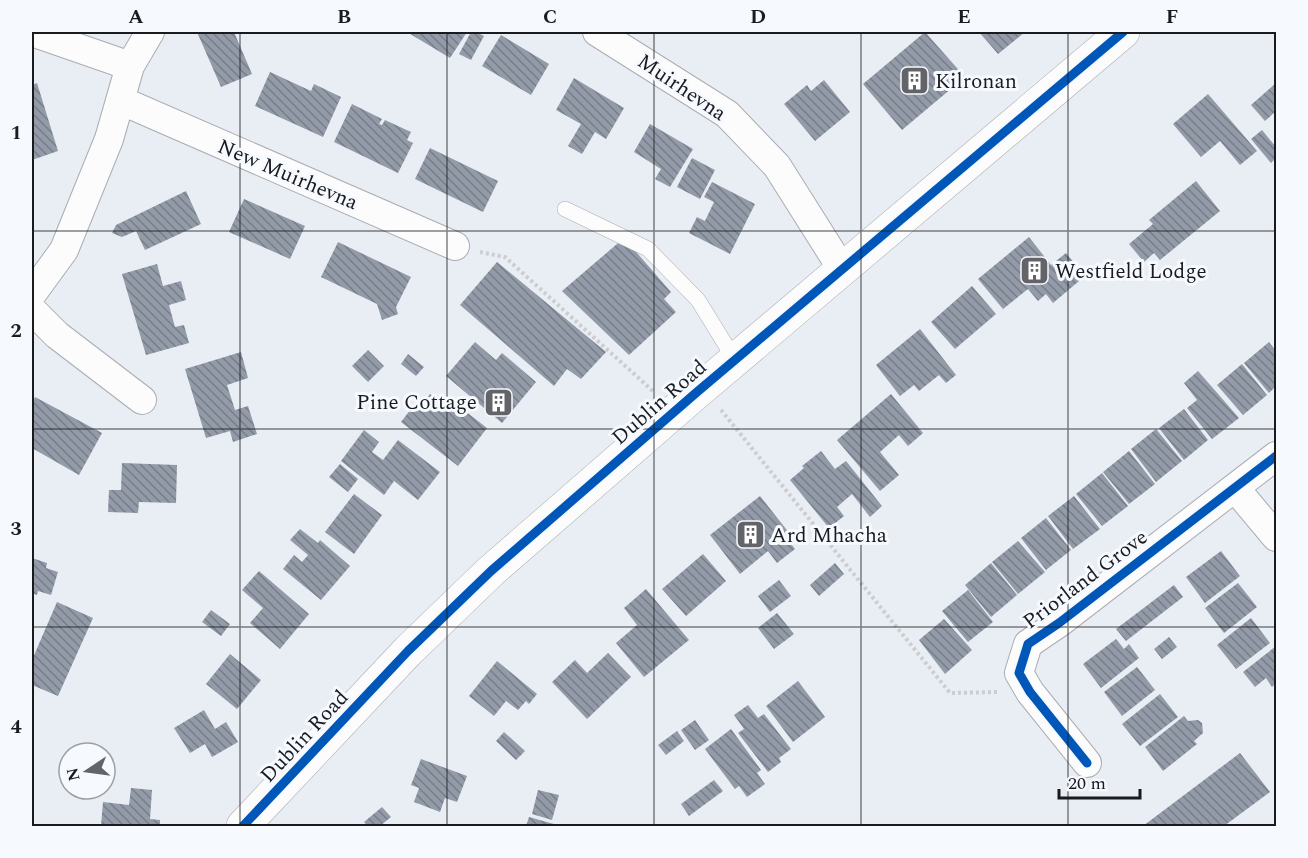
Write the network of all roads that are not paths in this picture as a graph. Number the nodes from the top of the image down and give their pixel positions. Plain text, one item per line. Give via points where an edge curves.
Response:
1 (32, 32) edge
2 (150, 32) edge
3 (597, 32) edge
4 (1123, 32) edge
5 (130, 66) junction
6 (122, 101) junction
7 (565, 209) dead end
8 (456, 246) road end
9 (842, 268) junction
10 (32, 294) edge
11 (32, 310) edge
12 (735, 360) junction
13 (142, 400) dead end
14 (1276, 456) edge
15 (1235, 488) junction
16 (1276, 537) edge
17 (1087, 763) dead end
18 (243, 826) edge

1 - 5 street
2 - 5 street
3 - 9 street, Muirhevna via 727,114 777,166
4 - 9 main road, Dublin Road
5 - 6 street
6 - 8 street, New Muirhevna
6 - 10 street via 64,250
7 - 12 lane via 648,249 698,300
9 - 12 main road, Dublin Road
11 - 13 street via 57,335
12 - 18 main road, Dublin Road via 491,571 408,651
14 - 15 street, Priorland Grove
15 - 16 street
15 - 17 street, Priorland Grove via 1029,644 1020,673 1030,692

